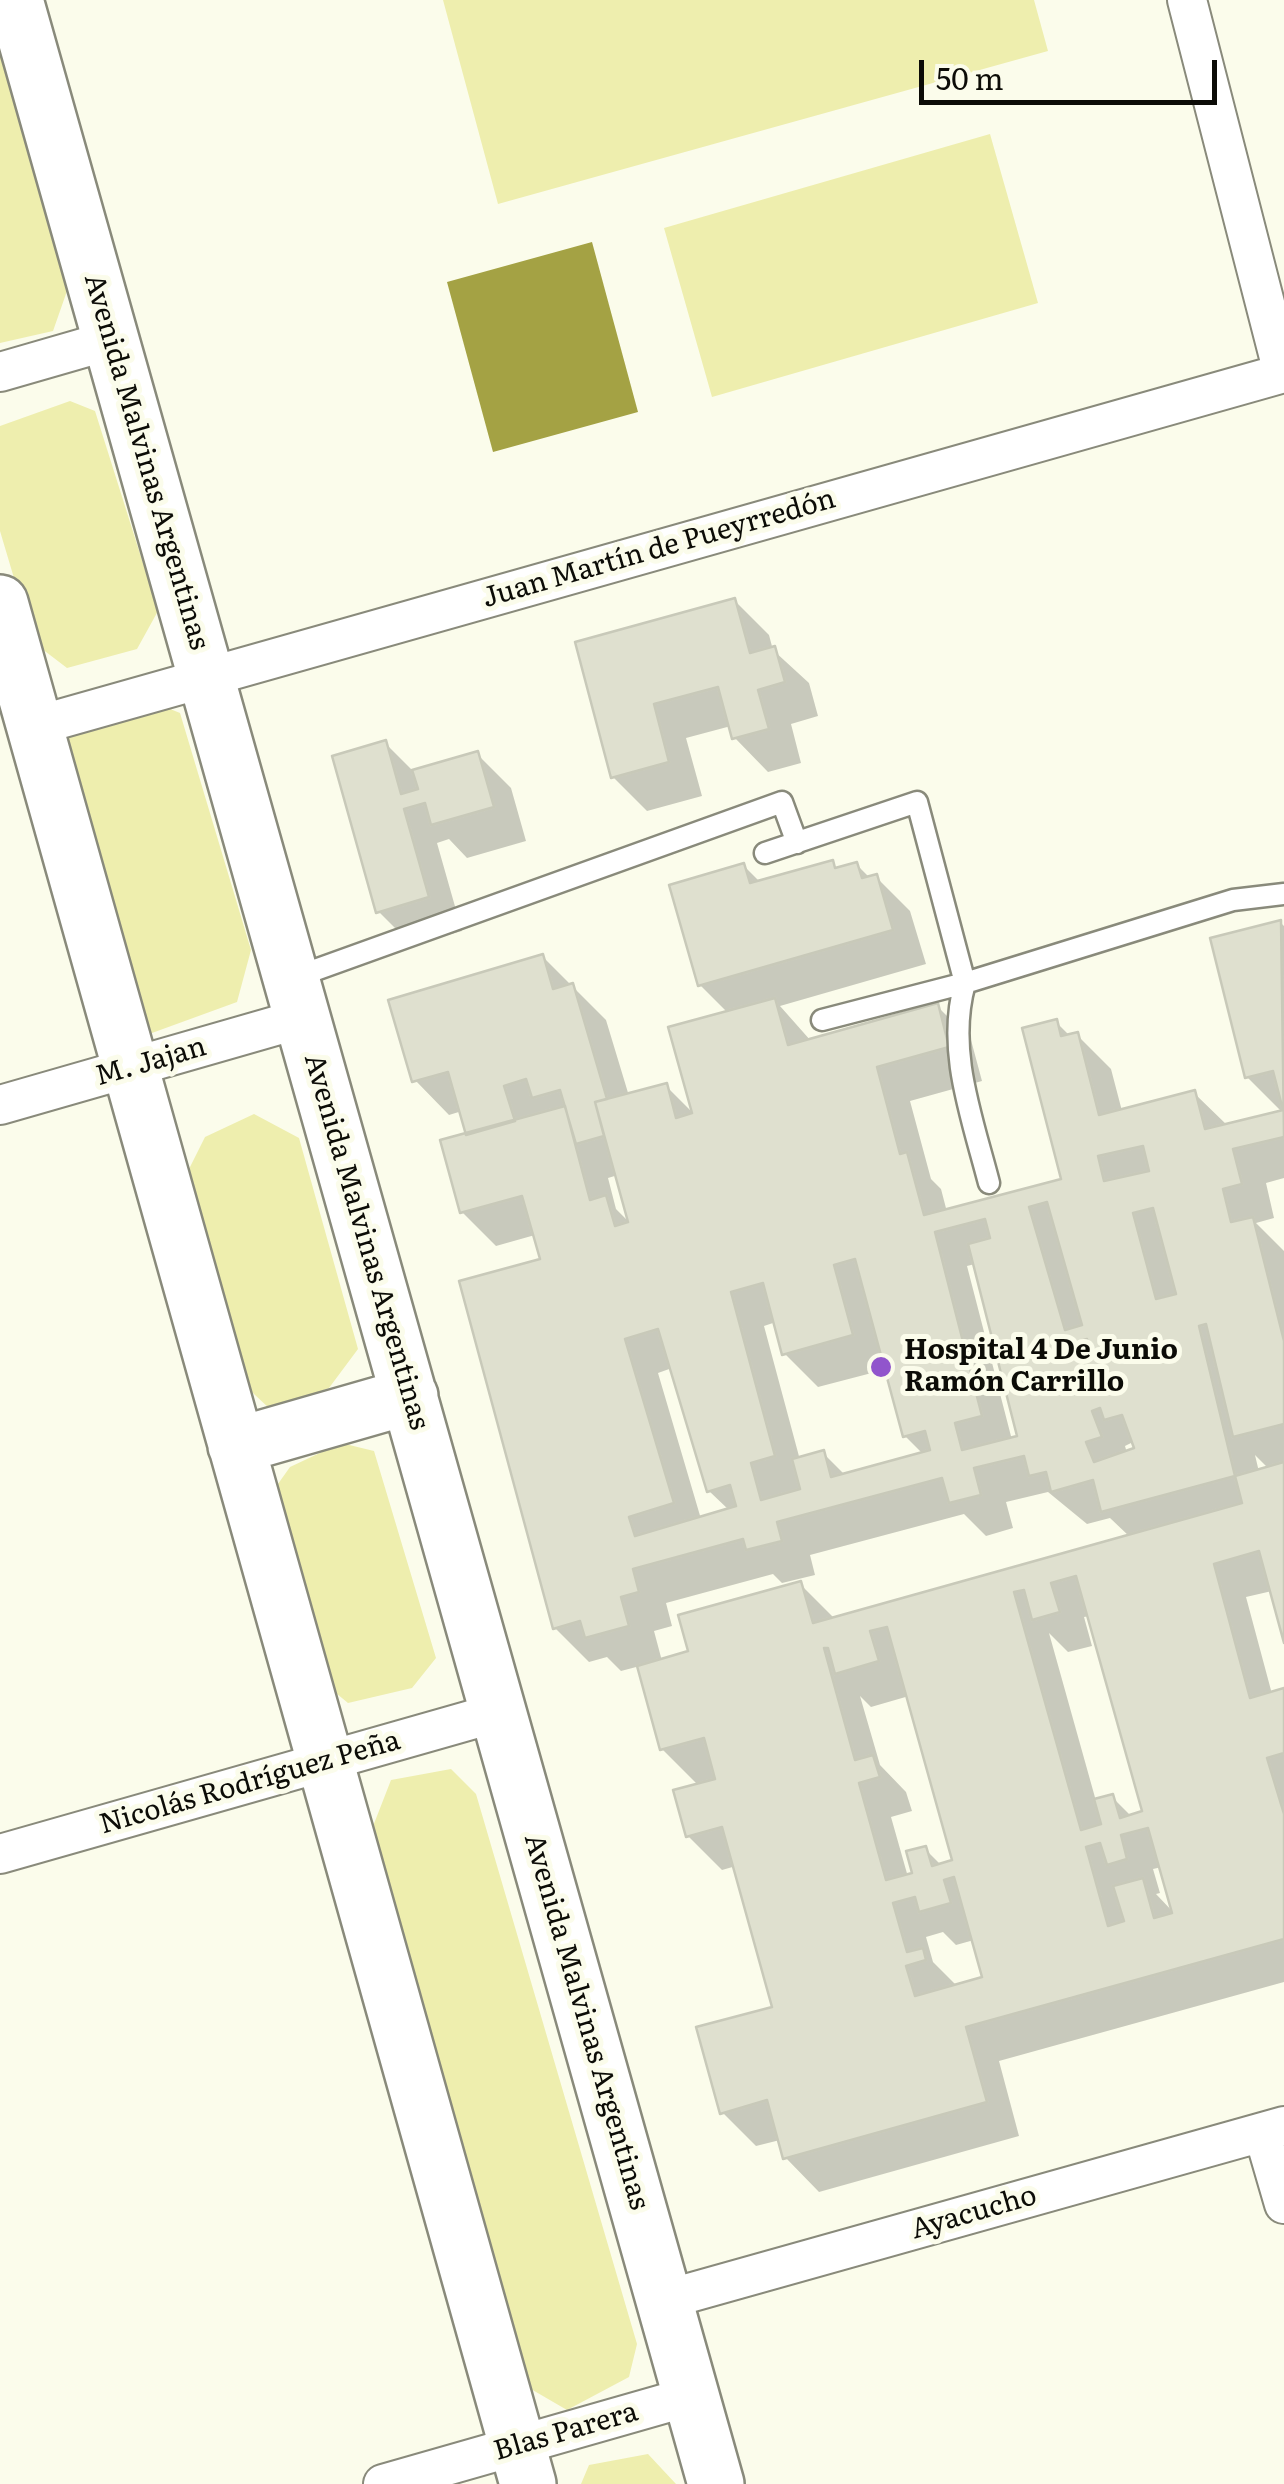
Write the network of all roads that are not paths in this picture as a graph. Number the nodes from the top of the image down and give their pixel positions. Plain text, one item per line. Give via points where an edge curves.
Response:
1 (16, 0) edge
2 (1188, 0) edge
3 (111, 340) junction
4 (0, 372) edge
5 (1284, 373) edge
6 (0, 603) edge
7 (206, 677) junction
8 (34, 726) junction
9 (796, 843) junction
10 (765, 852) dead end
11 (1284, 894) edge
12 (966, 983) junction
13 (297, 998) junction
14 (822, 1020) dead end
15 (130, 1068) junction
16 (0, 1105) edge
17 (988, 1183) dead end
18 (410, 1396) junction
19 (236, 1446) junction
20 (499, 1712) junction
21 (325, 1762) junction
22 (0, 1854) edge
23 (1273, 2128) edge
24 (1284, 2204) edge
25 (664, 2300) junction
26 (692, 2396) junction
27 (522, 2465) edge
28 (383, 2484) edge
29 (716, 2484) edge

1 - 3 main road, Avenida Malvinas Argentinas
2 - 5 street
3 - 4 street
3 - 7 main road, Avenida Malvinas Argentinas
5 - 7 street, Juan Martín de Pueyrredón
6 - 8 main road
7 - 8 street, Juan Martín de Pueyrredón
7 - 13 main road, Avenida Malvinas Argentinas
8 - 15 main road
9 - 10 lane
9 - 12 lane via 917,802
9 - 13 lane via 782,802
11 - 12 lane via 1233,900
12 - 14 lane
12 - 17 lane via 957,1012 960,1068
13 - 15 street, M. Jajan
13 - 18 main road, Avenida Malvinas Argentinas
15 - 16 street, M. Jajan
15 - 19 main road
18 - 19 main road
18 - 20 main road, Avenida Malvinas Argentinas
19 - 21 main road
20 - 21 street, Nicolás Rodríguez Peña
20 - 25 main road, Avenida Malvinas Argentinas
21 - 22 street, Nicolás Rodríguez Peña
21 - 27 main road
23 - 24 street
23 - 25 street, Ayacucho
25 - 26 main road, Avenida Malvinas Argentinas
26 - 27 street, Blas Parera
26 - 29 main road, Avenida Malvinas Argentinas
27 - 28 street, Blas Parera

